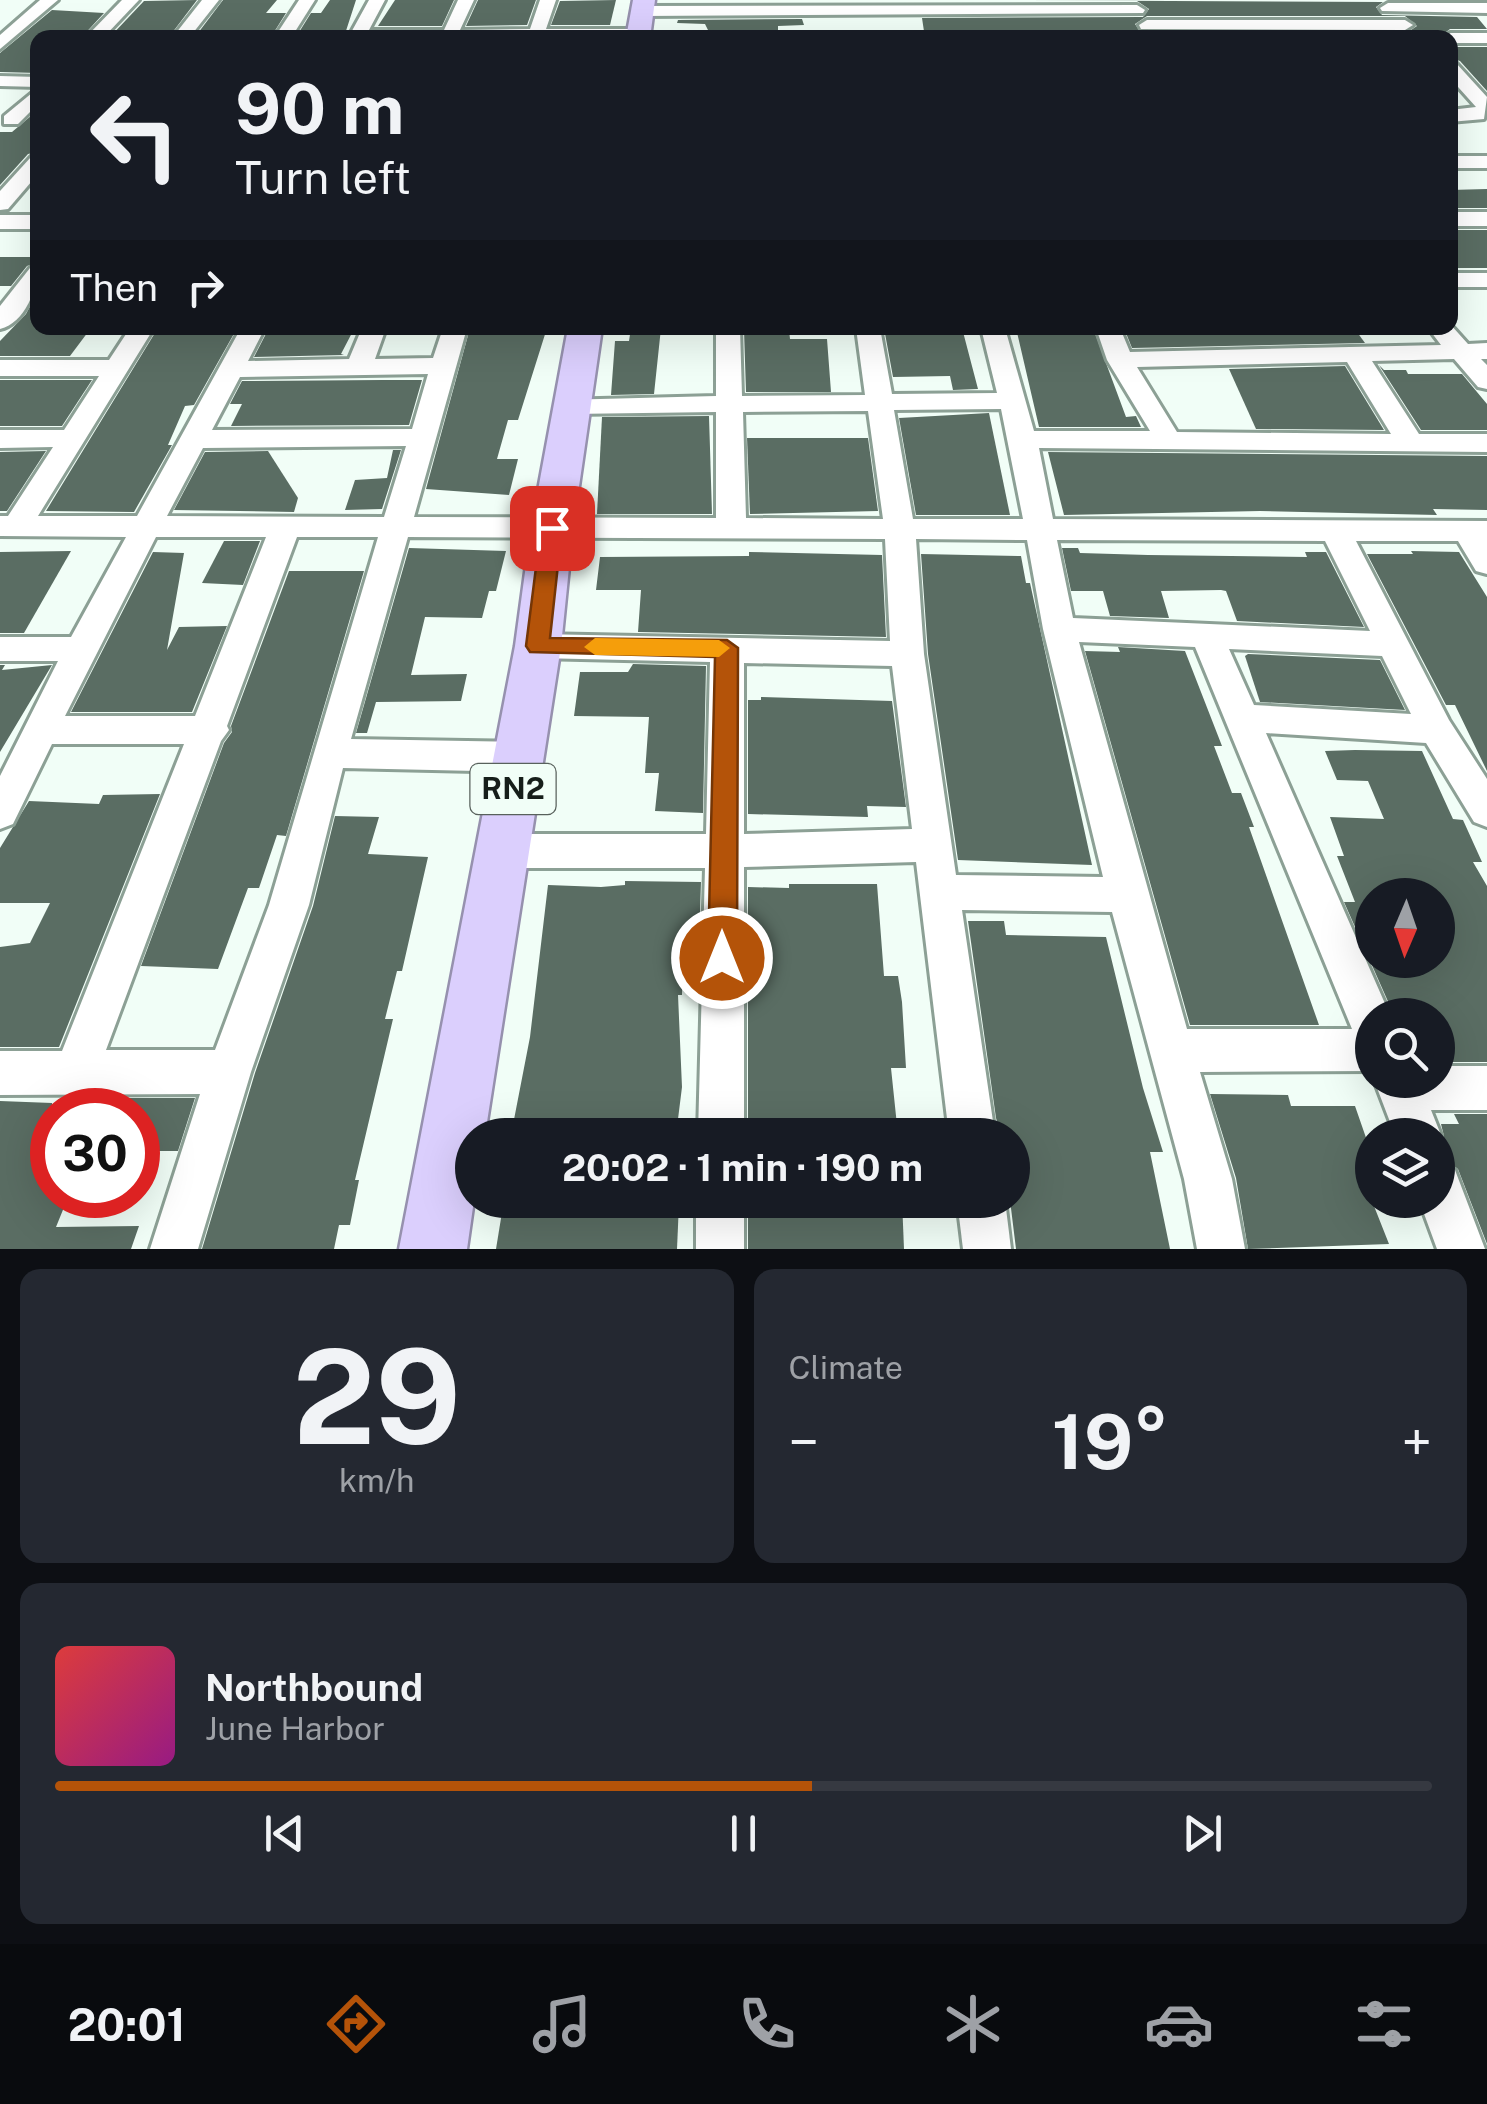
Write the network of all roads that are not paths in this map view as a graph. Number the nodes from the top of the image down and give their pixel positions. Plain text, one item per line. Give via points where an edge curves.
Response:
1 (50, 0) edge
2 (131, 0) edge
3 (211, 0) edge
4 (307, 0) edge
5 (548, 0) edge
6 (1300, 0) edge
7 (1384, 4) edge
8 (1442, 4) edge
9 (814, 5) edge
10 (949, 5) edge
11 (463, 6) edge
12 (1487, 8) edge
13 (379, 9) edge
14 (1058, 11) edge
15 (441, 13) dead end
16 (1142, 18) edge
17 (641, 21) edge
18 (1232, 25) edge
19 (101, 30) edge
20 (187, 30) edge
21 (287, 30) edge
22 (362, 30) edge
23 (451, 30) edge
24 (538, 30) edge
25 (578, 30) edge
26 (1300, 30) edge
27 (1325, 30) edge
28 (1411, 30) edge
29 (1458, 38) edge
30 (1487, 38) edge
31 (0, 44) edge
32 (1458, 75) edge
33 (1458, 77) edge
34 (0, 81) edge
35 (1487, 81) edge
36 (30, 82) edge
37 (30, 99) edge
38 (1475, 118) edge
39 (6, 120) edge
40 (1458, 163) edge
41 (1484, 165) edge
42 (30, 166) edge
43 (30, 169) edge
44 (0, 171) edge
45 (0, 204) edge
46 (0, 222) edge
47 (30, 222) edge
48 (1458, 280) edge
49 (1487, 280) edge
50 (30, 283) edge
51 (0, 322) edge
52 (137, 335) edge
53 (249, 335) edge
54 (371, 335) edge
55 (452, 335) edge
56 (584, 335) edge
57 (728, 335) edge
58 (869, 335) edge
59 (995, 335) edge
60 (1111, 335) edge
61 (1446, 335) edge
62 (1487, 351) edge
63 (1460, 352) junction
64 (1355, 355) junction
65 (1120, 360) junction
66 (444, 366) junction
67 (359, 367) junction
68 (0, 368) edge
69 (116, 368) junction
70 (232, 369) junction
71 (1487, 382) edge
72 (879, 401) junction
73 (1011, 401) junction
74 (729, 403) junction
75 (570, 406) junction
76 (420, 437) junction
77 (72, 438) junction
78 (0, 439) edge
79 (194, 439) junction
80 (1024, 439) junction
81 (1170, 442) junction
82 (1410, 442) junction
83 (1487, 442) edge
84 (8, 526) edge
85 (145, 527) junction
86 (286, 528) junction
87 (398, 528) junction
88 (552, 528) junction
89 (732, 528) junction
90 (900, 530) junction
91 (1041, 530) junction
92 (1335, 530) junction
93 (1477, 531) edge
94 (1487, 563) edge
95 (1060, 628) junction
96 (1208, 636) junction
97 (1393, 644) junction
98 (538, 646) junction
99 (727, 648) junction
100 (0, 649) edge
101 (82, 649) junction
102 (908, 654) junction
103 (1246, 718) junction
104 (42, 730) junction
105 (211, 730) junction
106 (1436, 730) junction
107 (329, 753) junction
108 (518, 757) junction
109 (1482, 798) edge
110 (0, 814) edge
111 (931, 845) junction
112 (502, 850) junction
113 (723, 852) junction
114 (941, 892) junction
115 (1127, 895) junction
116 (1361, 998) edge
117 (1355, 1050) edge
118 (1172, 1051) junction
119 (76, 1072) junction
120 (229, 1072) junction
121 (0, 1073) edge
122 (1455, 1087) edge
123 (1487, 1088) edge
124 (721, 1118) edge
125 (970, 1118) edge
126 (720, 1218) edge
127 (983, 1218) edge
128 (1450, 1218) edge
129 (174, 1249) edge
130 (433, 1249) edge
131 (720, 1249) edge
132 (987, 1249) edge
133 (1222, 1249) edge
134 (1461, 1249) edge

1 - 31 street
2 - 19 street
3 - 20 street
4 - 21 street
5 - 24 street
6 - 27 street
7 - 8 street
7 - 28 street
8 - 12 street
9 - 10 street via 909,18
9 - 17 street
10 - 14 street
11 - 15 street
11 - 23 street
13 - 22 street
14 - 16 street
16 - 18 street
17 - 25 street
18 - 26 street
29 - 30 street
32 - 35 street
33 - 38 street via 1486,106
34 - 36 street
37 - 39 street
40 - 41 street
42 - 44 street
43 - 45 street
46 - 47 street
48 - 49 street
50 - 51 street
52 - 69 street
53 - 70 street
54 - 67 street
55 - 66 street
56 - 75 highway, RN2
57 - 74 street
58 - 72 street
59 - 73 street
60 - 65 street
61 - 63 street
62 - 63 street
63 - 64 street
63 - 71 street
64 - 65 street
64 - 82 street
65 - 81 street
66 - 67 street
66 - 76 street
67 - 70 street
68 - 69 street
69 - 77 street
70 - 79 street
72 - 73 street
72 - 74 street
72 - 90 street
73 - 80 street
74 - 75 street
74 - 89 street
75 - 88 highway, RN2
76 - 79 street
76 - 87 street
77 - 78 street
77 - 84 street
79 - 85 street
80 - 81 street
80 - 91 street
81 - 82 street
82 - 83 street
84 - 85 street
85 - 86 street
85 - 101 street
86 - 87 street
86 - 105 street
87 - 88 street
87 - 107 street
88 - 89 street
88 - 98 highway, RN2
89 - 90 street
90 - 91 street
90 - 102 street
91 - 92 street
91 - 95 street
92 - 93 street
92 - 97 street
93 - 94 street
95 - 96 street
95 - 115 street
96 - 97 street
96 - 103 street
97 - 106 street
98 - 99 street
98 - 108 highway, RN2
99 - 102 street
99 - 113 street
100 - 101 street
101 - 104 street
102 - 111 street
103 - 106 street
103 - 116 street
104 - 105 street
104 - 110 street
105 - 119 street
106 - 109 street
107 - 108 street
107 - 120 street via 288,905
108 - 112 highway, RN2
111 - 113 street
111 - 114 street
112 - 113 street
112 - 130 highway, RN2
113 - 124 street
114 - 115 street
114 - 125 street
115 - 118 street
117 - 118 street
118 - 133 street
119 - 120 street
119 - 121 street
120 - 129 street
122 - 123 street
126 - 131 street
127 - 132 street
128 - 134 street

